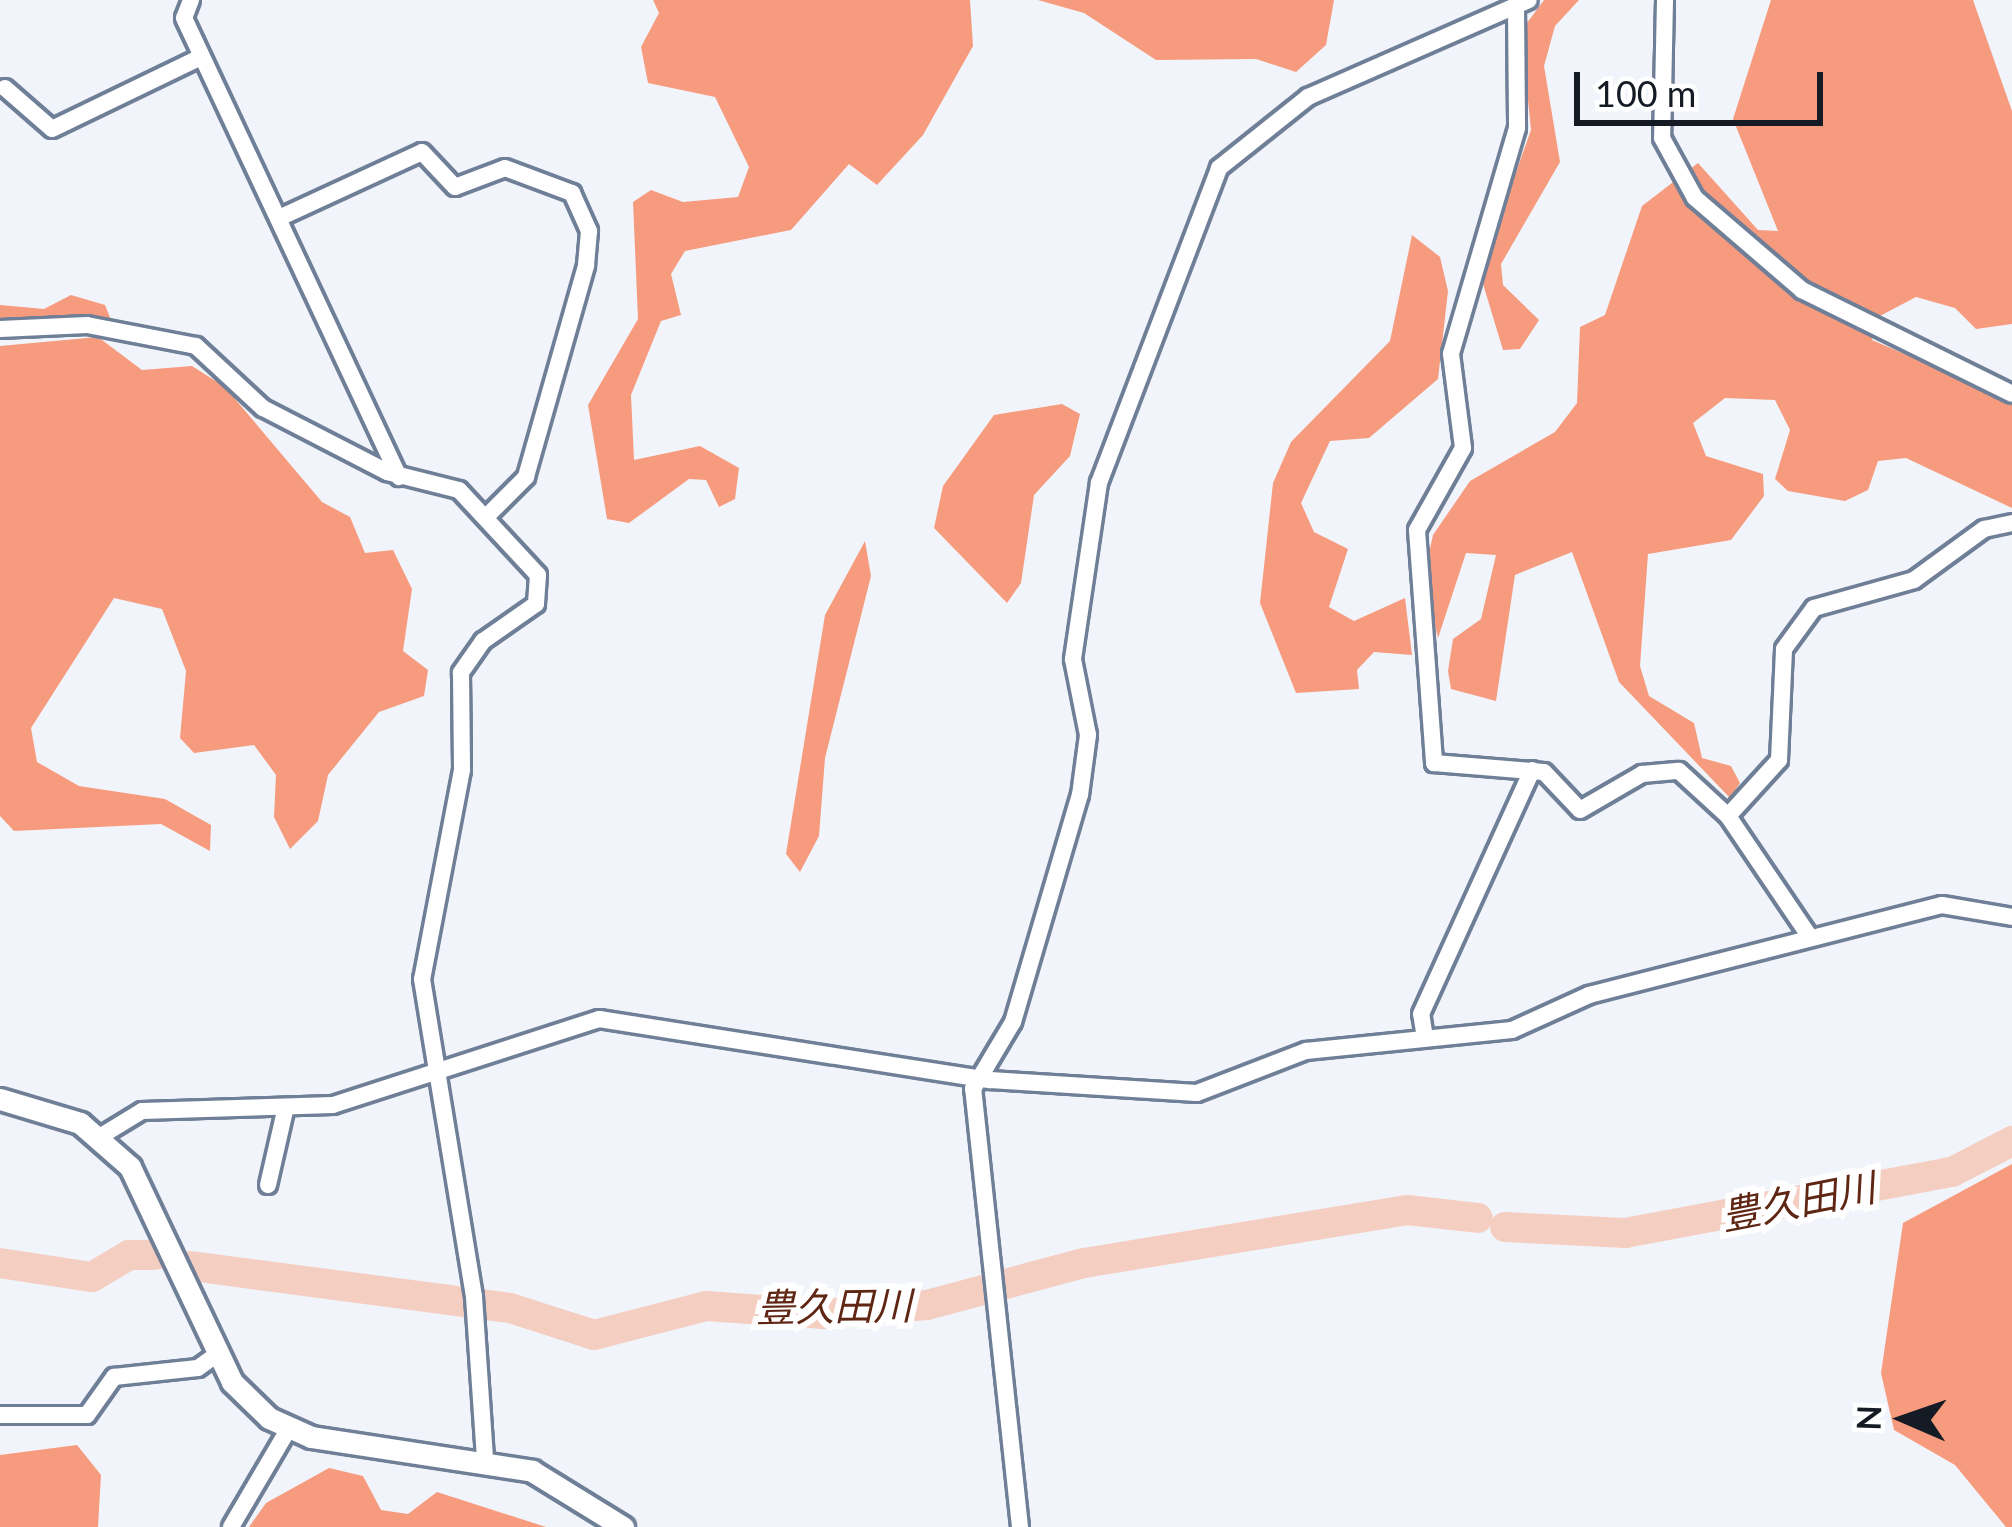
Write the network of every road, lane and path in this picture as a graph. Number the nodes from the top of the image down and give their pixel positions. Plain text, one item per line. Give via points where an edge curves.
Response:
1 (191, 0) edge
2 (1665, 0) edge
3 (1522, 4) edge
4 (201, 57) junction
5 (5, 88) dead end
6 (279, 218) junction
7 (0, 329) edge
8 (2012, 394) edge
9 (399, 477) junction
10 (487, 516) junction
11 (2012, 523) edge
12 (1532, 770) junction
13 (1728, 816) junction
14 (2012, 916) edge
15 (1810, 937) junction
16 (1424, 1038) junction
17 (438, 1071) junction
18 (979, 1077) junction
19 (0, 1099) edge
20 (285, 1111) junction
21 (101, 1136) junction
22 (268, 1185) dead end
23 (217, 1354) junction
24 (0, 1415) edge
25 (289, 1429) junction
26 (484, 1457) junction
27 (231, 1527) edge
28 (623, 1527) edge
29 (1020, 1527) edge

1 - 4 street via 184,18
2 - 8 street via 1662,138 1695,198 1802,290
3 - 12 street via 1516,128 1451,354 1463,448 1421,515 1414,579 1435,666 1434,763
3 - 18 street via 1277,116 1220,168 1201,205 1099,483 1073,659 1088,735 1080,795 1019,1003
4 - 5 street via 52,129 39,129
4 - 6 street
6 - 9 street
6 - 10 street via 422,152 455,187 505,168 572,193 589,231 586,266 526,477
7 - 9 street via 87,325 196,346 263,408
9 - 10 street via 444,482
10 - 17 street via 528,556 541,591 461,673 462,770 422,979
11 - 13 street via 1984,529 1914,580 1814,608 1784,649 1779,760
12 - 13 street via 1580,810 1663,766
12 - 16 street via 1421,1014
13 - 15 street
14 - 15 street via 1942,904
15 - 16 street via 1589,995 1512,1030
16 - 18 street via 1281,1056 1197,1093
17 - 18 street via 599,1019
17 - 20 street
17 - 26 street via 474,1304
18 - 29 street via 988,1274
19 - 21 main road
20 - 21 street via 142,1112
20 - 22 street
21 - 23 main road via 130,1167
23 - 24 street via 198,1368 113,1377 87,1415
23 - 25 main road via 250,1402
25 - 26 main road
25 - 27 street
26 - 28 main road via 557,1481

